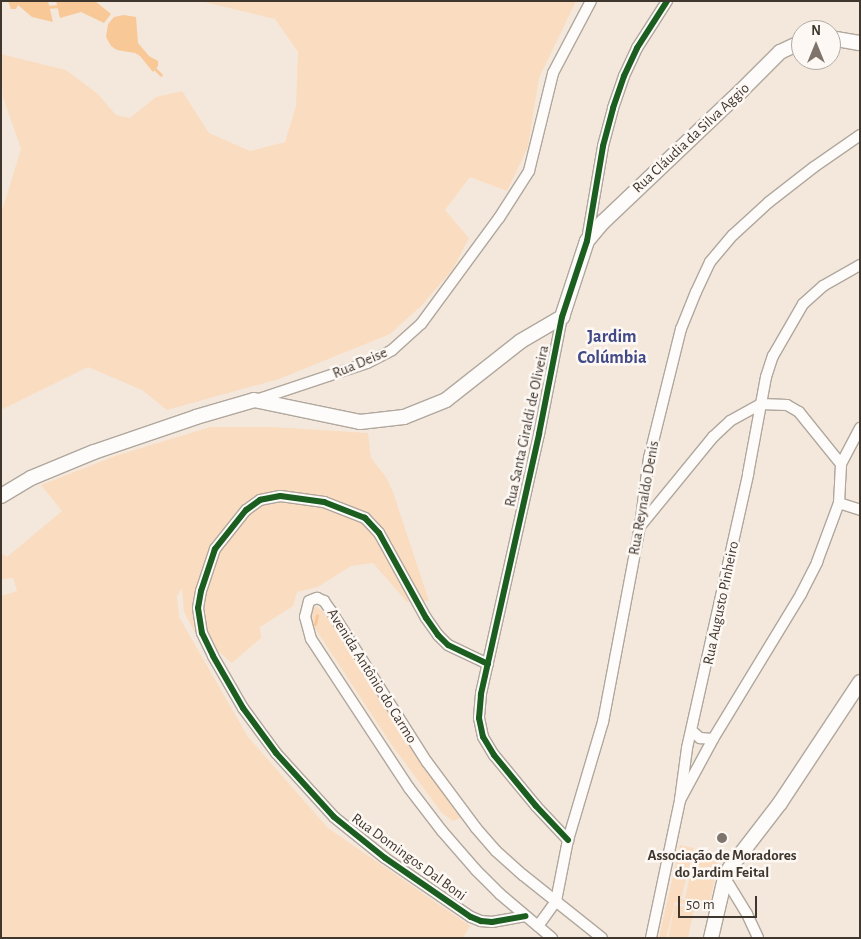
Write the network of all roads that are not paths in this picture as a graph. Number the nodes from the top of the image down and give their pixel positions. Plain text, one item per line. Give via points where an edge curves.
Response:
1 (591, 1) edge
2 (667, 1) edge
3 (841, 40) edge
4 (860, 43) edge
5 (791, 47) edge
6 (860, 135) edge
7 (587, 241) junction
8 (860, 265) edge
9 (562, 317) junction
10 (254, 400) junction
11 (761, 404) junction
12 (860, 428) edge
13 (841, 464) junction
14 (1, 496) edge
15 (839, 503) junction
16 (860, 510) edge
17 (640, 526) junction
18 (488, 664) junction
19 (860, 682) edge
20 (692, 731) junction
21 (713, 739) junction
22 (680, 800) junction
23 (568, 840) junction
24 (725, 878) junction
25 (556, 901) junction
26 (525, 916) junction
27 (538, 926) junction
28 (552, 938) edge
29 (602, 938) edge
30 (651, 938) edge
31 (711, 938) edge
32 (758, 938) edge

1 - 10 street, Rua Deise via 553,73 529,171 421,324 392,350 367,362
2 - 7 street, Rua Santa Giraldi de Oliveira via 637,48 613,108 603,146
3 - 4 street
5 - 7 street, Rua Cláudia da Silva Aggio via 780,52
6 - 17 street, Rua Reynaldo Denis via 769,202 733,235 710,262 681,329 649,458
7 - 9 street, Rua Santa Giraldi de Oliveira
8 - 11 street, Rua Augusto Pinheiro via 823,286 803,304 773,356
9 - 10 street via 521,341 446,400 404,418 360,422
9 - 18 street, Rua Santa Giraldi de Oliveira
10 - 14 street, Rua Deise via 94,452 31,478
11 - 13 street via 787,405 799,412
11 - 17 street via 730,422 713,437
11 - 20 street, Rua Augusto Pinheiro
12 - 13 street
13 - 15 street
15 - 16 street
15 - 21 street via 801,594
17 - 23 street, Rua Reynaldo Denis via 603,722
18 - 23 street, Rua Santa Giraldi de Oliveira via 478,718 483,737 536,806
18 - 26 street, Rua Domingos Dal Boni via 459,652 438,636 379,533 365,518 324,502 280,496 260,500 246,510 216,549 201,591 198,608 202,633 212,656 243,708 276,753 334,817 385,858 471,917 492,922
19 - 24 street via 780,803 734,861
20 - 21 street via 700,738
20 - 22 street, Rua Augusto Pinheiro
21 - 22 street
22 - 30 street
23 - 25 street, Rua Reynaldo Denis
24 - 31 street
24 - 32 street
25 - 26 street, Avenida Antônio do Carmo via 496,851 476,828 427,762 324,601 317,598 309,601 305,617 311,639 410,788 476,870
25 - 27 street, Rua Reynaldo Denis
25 - 29 street, Avenida Antônio do Carmo
26 - 27 street, Avenida Antônio do Carmo
27 - 28 street, Avenida Antônio do Carmo

